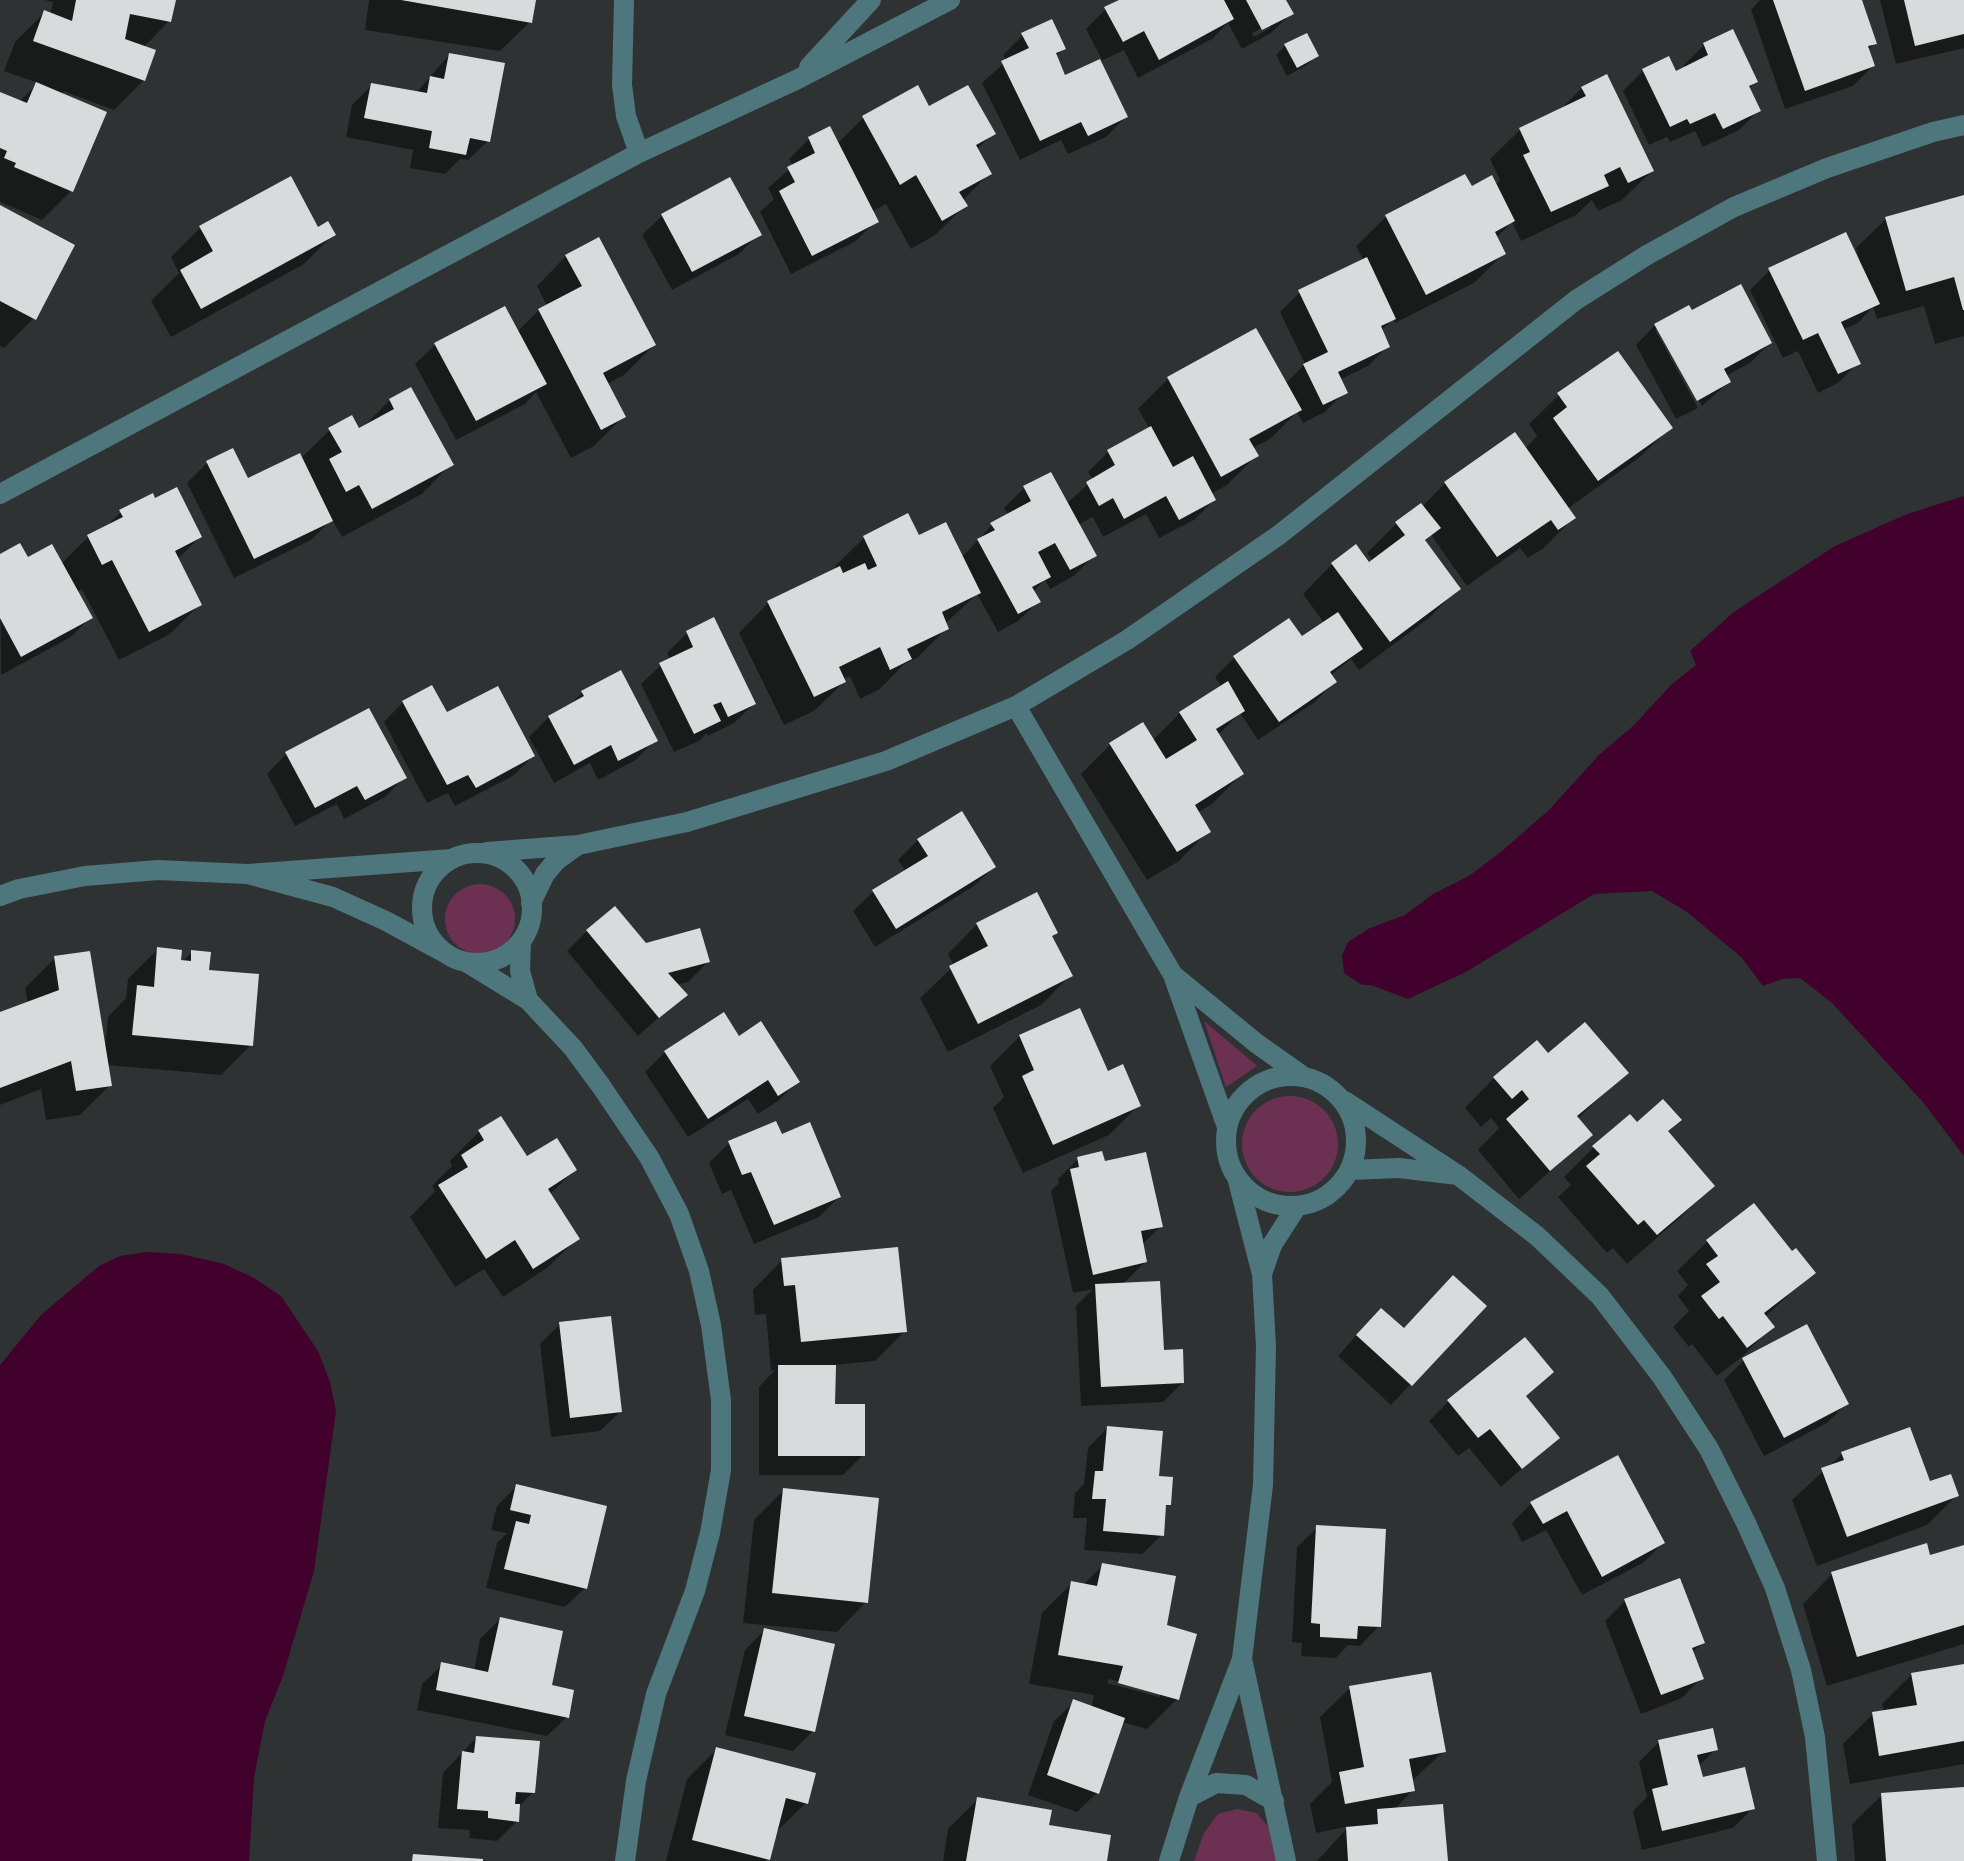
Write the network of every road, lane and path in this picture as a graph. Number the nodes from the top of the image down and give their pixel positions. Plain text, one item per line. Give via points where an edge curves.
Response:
1 (624, 0) edge
2 (871, 0) edge
3 (950, 0) edge
4 (798, 79) junction
5 (1964, 125) edge
6 (639, 153) junction
7 (0, 494) edge
8 (1016, 706) junction
9 (578, 845) junction
10 (476, 853) junction
11 (452, 859) junction
12 (248, 874) junction
13 (0, 896) edge
14 (531, 903) junction
15 (521, 941) junction
16 (445, 953) junction
17 (466, 962) junction
18 (1173, 975) junction
19 (528, 1000) junction
20 (1304, 1077) junction
21 (1342, 1099) junction
22 (1227, 1127) junction
23 (1350, 1170) junction
24 (1458, 1175) junction
25 (1237, 1177) junction
26 (1297, 1206) junction
27 (1262, 1274) junction
28 (1242, 1659) junction
29 (1189, 1797) junction
30 (1274, 1801) junction
31 (625, 1861) edge
32 (1169, 1861) edge
33 (1286, 1861) edge
34 (1827, 1861) edge

1 - 6 street via 622,85
2 - 4 street
3 - 4 street
4 - 6 street
5 - 8 street via 1827,168 1734,207 1647,255 1576,300 1279,535 1127,640
6 - 7 street
8 - 9 street via 886,761 687,822
8 - 18 street
9 - 10 street
9 - 14 street via 545,874
10 - 11 street
10 - 14 street via 507,862 528,887
11 - 12 street
11 - 16 street via 437,870 421,904 423,923
12 - 13 street via 158,870 85,876
12 - 16 street via 333,897
14 - 15 street
15 - 17 street via 496,959
15 - 19 street via 520,971
16 - 17 street
17 - 19 street
18 - 20 street
18 - 22 street
19 - 31 street via 601,1086 649,1157 679,1214 699,1271 721,1400 721,1470 710,1533 695,1591 656,1694
20 - 21 street
20 - 22 street via 1283,1076 1247,1093
21 - 23 street via 1356,1134
21 - 24 street
22 - 25 street via 1229,1162
23 - 24 street via 1399,1168
23 - 26 street via 1336,1188
24 - 34 street via 1537,1236 1600,1296 1709,1449 1775,1588 1801,1670 1815,1737
25 - 26 street via 1263,1199
25 - 27 street
26 - 27 street via 1272,1245
27 - 28 street via 1263,1485
28 - 29 street
28 - 30 street
29 - 30 street via 1216,1783 1246,1785
29 - 32 street
30 - 33 street

